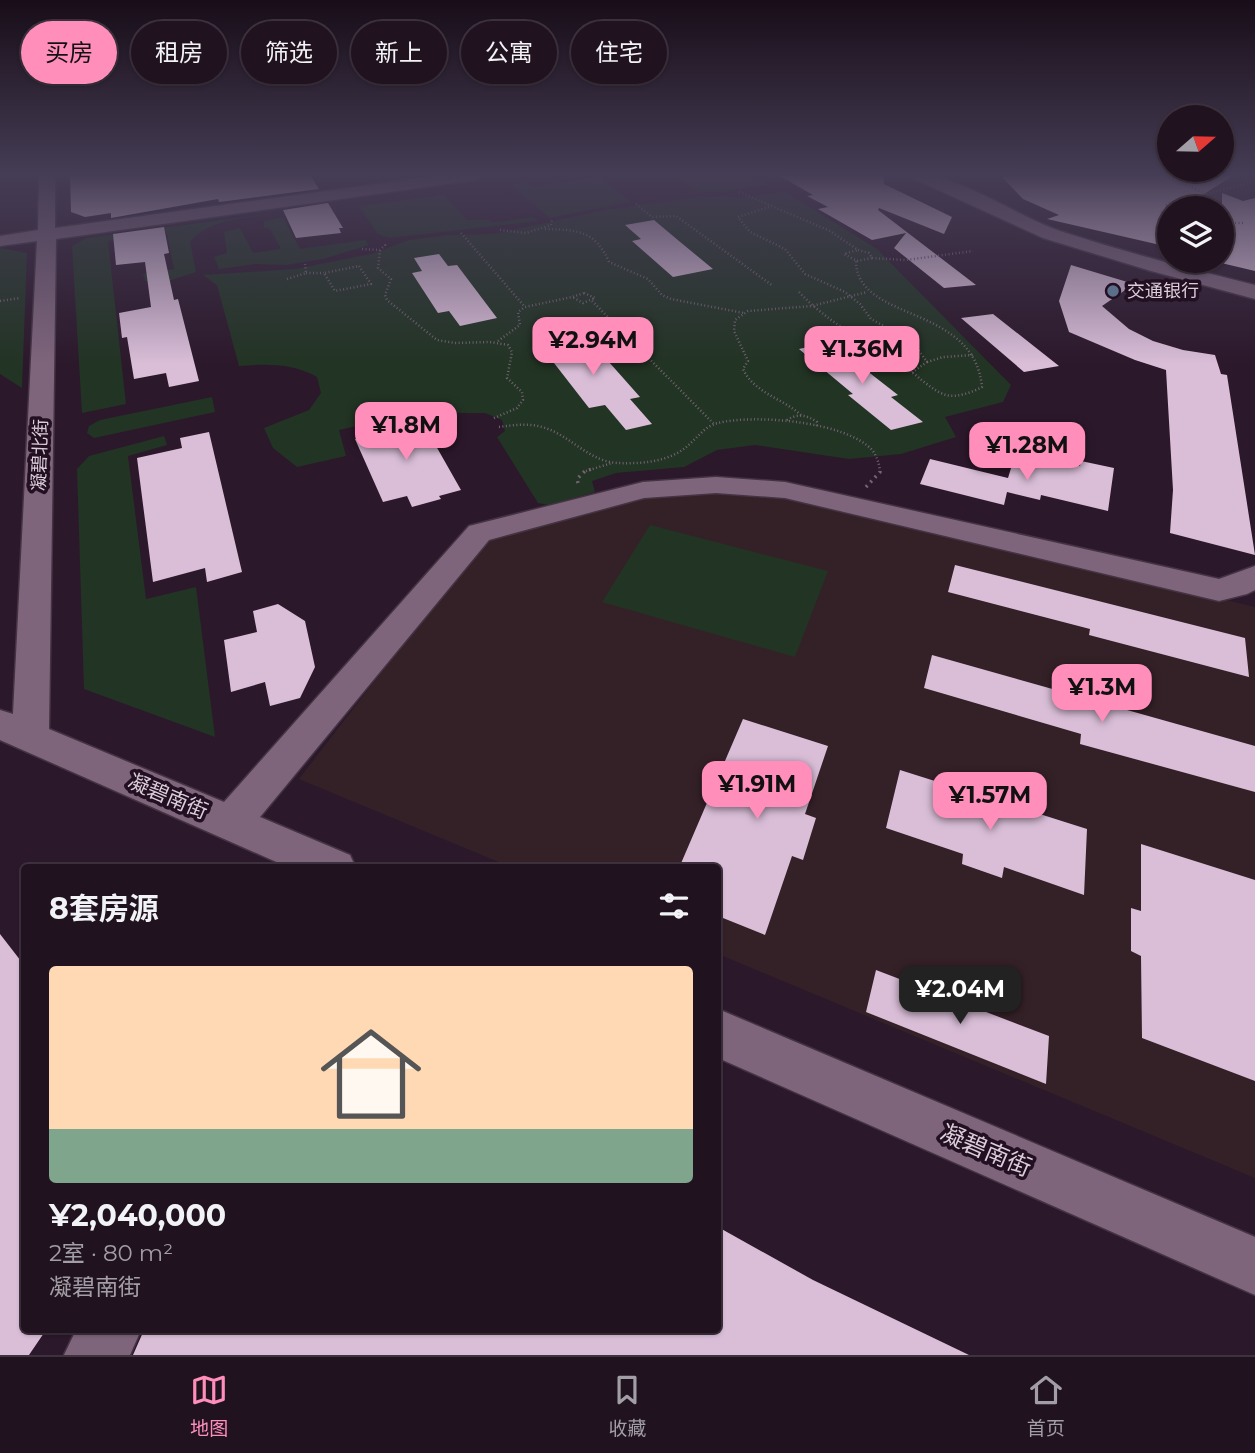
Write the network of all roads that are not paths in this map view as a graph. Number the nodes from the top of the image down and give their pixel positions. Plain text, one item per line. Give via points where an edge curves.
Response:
1 (19, 238) edge
2 (47, 238) edge
3 (1064, 238) edge
4 (1079, 238) edge
5 (0, 241) edge
6 (1255, 290) edge
7 (1255, 576) edge
8 (15, 730) edge
9 (230, 823) junction
10 (326, 864) edge
11 (721, 1034) edge
12 (1255, 1266) edge
13 (109, 1333) edge
14 (95, 1355) edge

1 - 5 street
2 - 8 street, 凝碧北街
3 - 6 main road
4 - 6 main road
7 - 9 street via 1219,590 785,490 686,485 603,499 479,533
8 - 9 street, 凝碧南街
9 - 10 street, 凝碧南街
11 - 12 street, 凝碧南街
13 - 14 street

